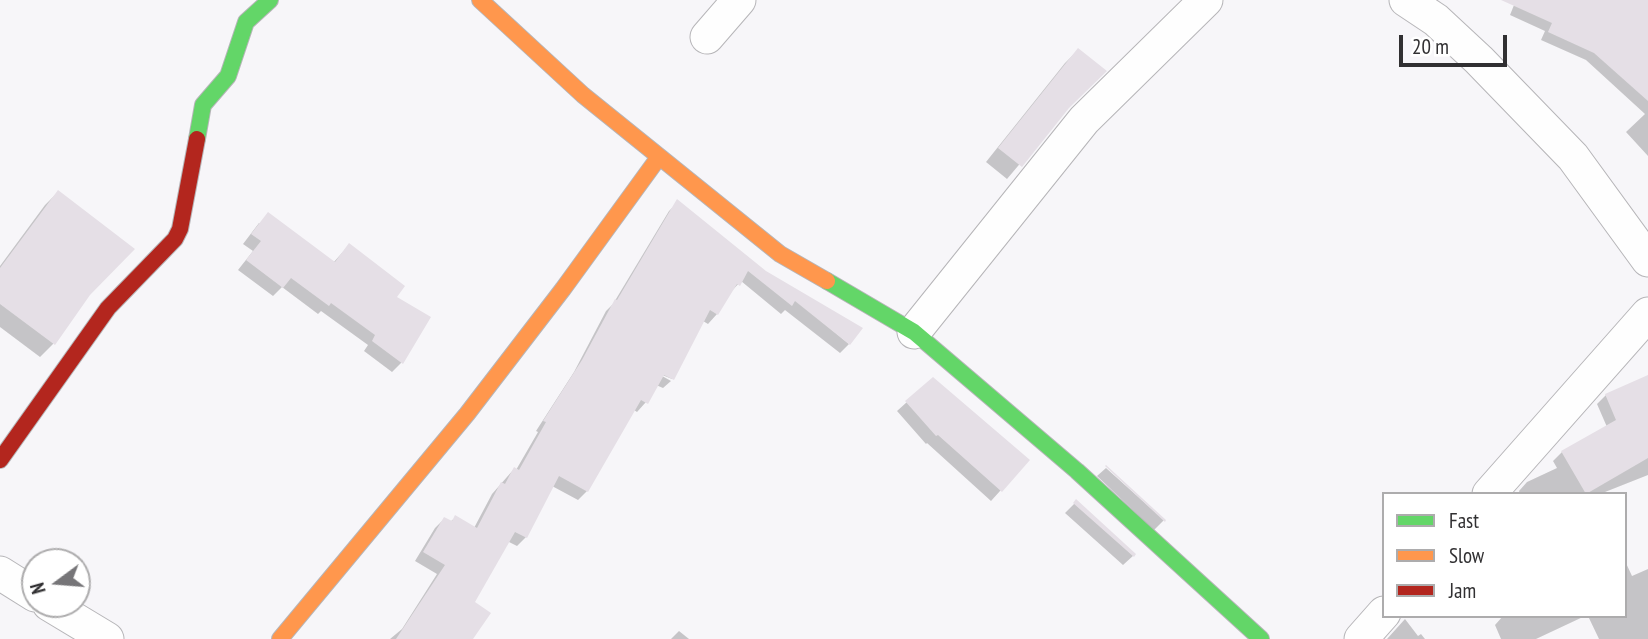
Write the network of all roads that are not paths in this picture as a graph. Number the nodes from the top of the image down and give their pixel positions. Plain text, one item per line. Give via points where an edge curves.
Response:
1 (270, 0) edge
2 (481, 0) edge
3 (739, 0) edge
4 (1206, 0) edge
5 (1406, 0) edge
6 (1440, 10) edge
7 (707, 37) dead end
8 (659, 157) junction
9 (1648, 260) edge
10 (1648, 314) edge
11 (914, 332) junction
12 (0, 460) edge
13 (1491, 492) edge
14 (0, 573) edge
15 (21, 586) edge
16 (1382, 616) edge
17 (72, 618) edge
18 (107, 639) edge
19 (281, 639) edge
20 (1261, 639) edge
21 (1361, 639) edge

1 - 12 street via 246,22 228,76 203,105 175,239 108,308
2 - 8 street via 583,95
3 - 7 street
4 - 11 street via 1084,120
5 - 6 street
6 - 9 street via 1479,60 1573,157
8 - 11 street via 780,254
8 - 19 street via 467,414
10 - 13 street
11 - 20 street via 1077,471
14 - 15 street
16 - 21 street
17 - 18 street

